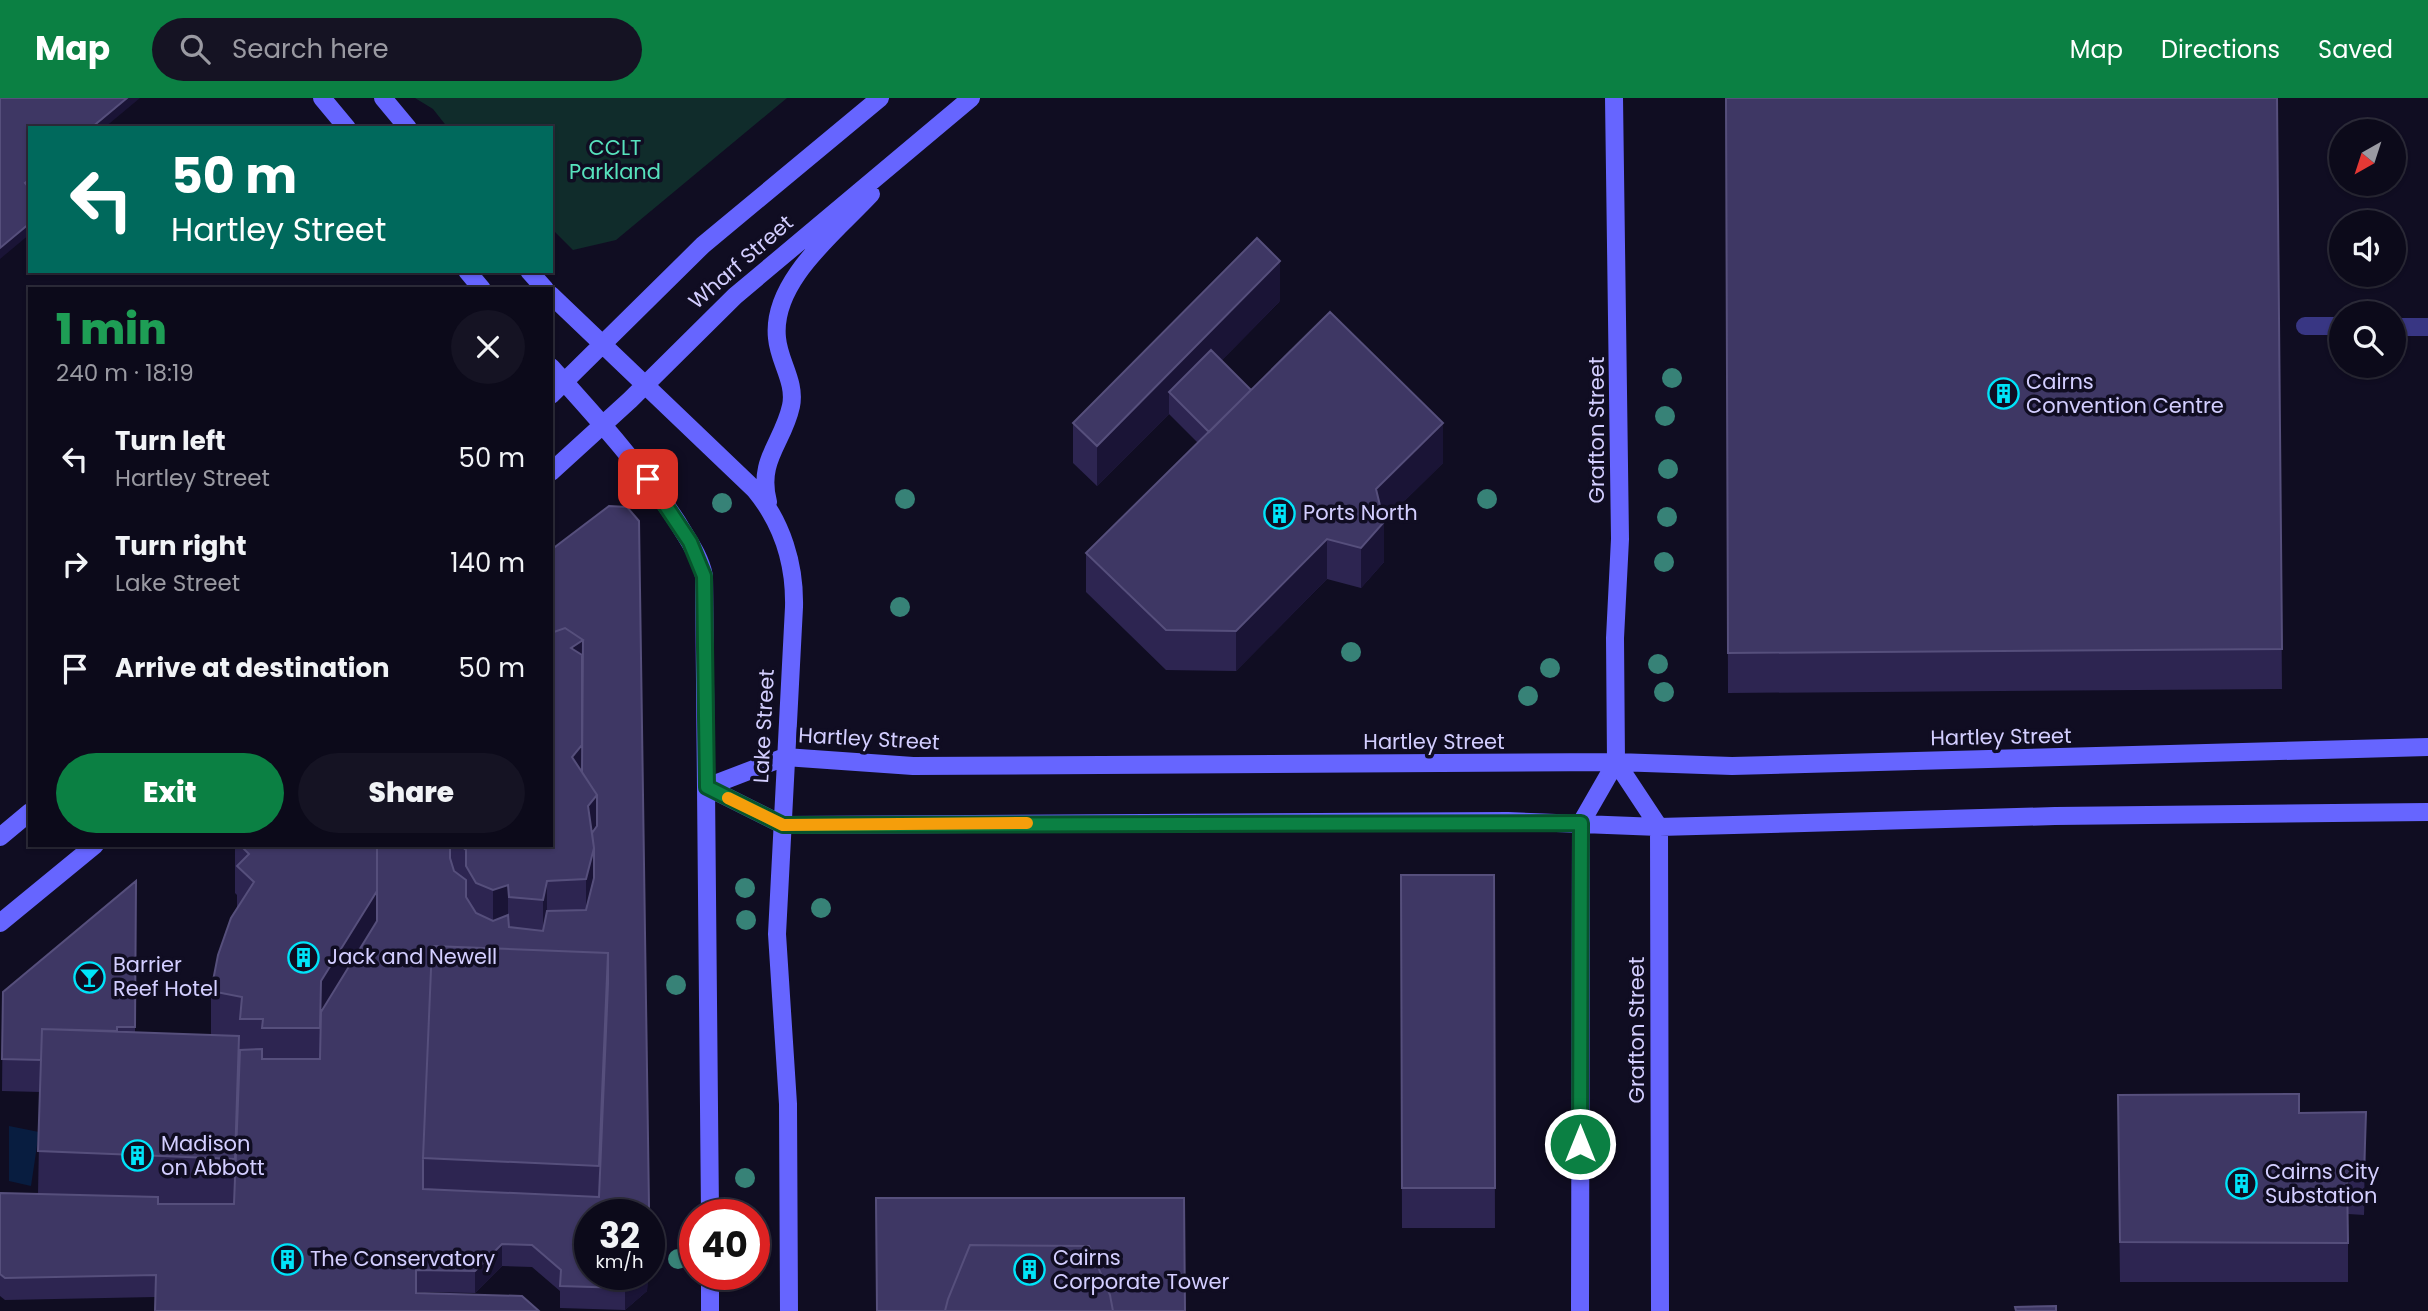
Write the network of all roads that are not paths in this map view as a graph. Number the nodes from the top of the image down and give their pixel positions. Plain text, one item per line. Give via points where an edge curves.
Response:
1 (322, 98) edge
2 (383, 98) edge
3 (880, 98) edge
4 (971, 98) edge
5 (1614, 98) edge
6 (345, 126) edge
7 (406, 126) edge
8 (926, 136) junction
9 (469, 273) edge
10 (531, 273) edge
11 (480, 287) edge
12 (543, 287) edge
13 (553, 297) edge
14 (2305, 326) dead end
15 (2329, 327) edge
16 (2406, 327) edge
17 (2428, 327) edge
18 (603, 343) junction
19 (553, 369) edge
20 (565, 382) junction
21 (645, 385) junction
22 (553, 393) edge
23 (604, 425) junction
24 (553, 470) edge
25 (771, 511) junction
26 (2428, 747) edge
27 (785, 757) junction
28 (1616, 762) junction
29 (707, 787) junction
30 (2428, 812) edge
31 (28, 813) edge
32 (1581, 823) junction
33 (783, 825) junction
34 (1659, 827) junction
35 (0, 837) edge
36 (93, 847) edge
37 (0, 923) edge
38 (710, 1199) edge
39 (710, 1290) edge
40 (710, 1311) edge
41 (789, 1311) edge
42 (1580, 1311) edge
43 (1660, 1311) edge

1 - 6 street
2 - 7 street
3 - 18 street, Wharf Street via 734,218
4 - 8 street, Wharf Street
5 - 28 street, Grafton Street via 1620,526
8 - 21 street, Wharf Street via 735,296
8 - 25 street via 815,254 780,306 777,340 790,382 791,404 765,468 764,488
9 - 11 street
10 - 12 street
13 - 18 street, Lake Street
14 - 15 lane
16 - 17 lane
18 - 20 street, Wharf Street
18 - 21 street, Lake Street
19 - 20 street
20 - 22 street, Wharf Street
20 - 23 street
21 - 23 street, Wharf Street
21 - 25 street, Lake Street via 755,490
23 - 24 street, Wharf Street
23 - 29 street via 660,494 703,568
25 - 27 street, Lake Street via 788,553 794,594
26 - 28 street, Hartley Street via 1732,766
27 - 28 street, Hartley Street via 913,766
27 - 29 street, Hartley Street
27 - 33 street, Lake Street
28 - 32 street
28 - 34 street
29 - 33 street
29 - 38 street
30 - 34 street
31 - 35 street
32 - 33 street
32 - 34 street
32 - 42 street
33 - 41 street, Lake Street via 777,948 788,1104
34 - 43 street, Grafton Street
36 - 37 street
39 - 40 street

